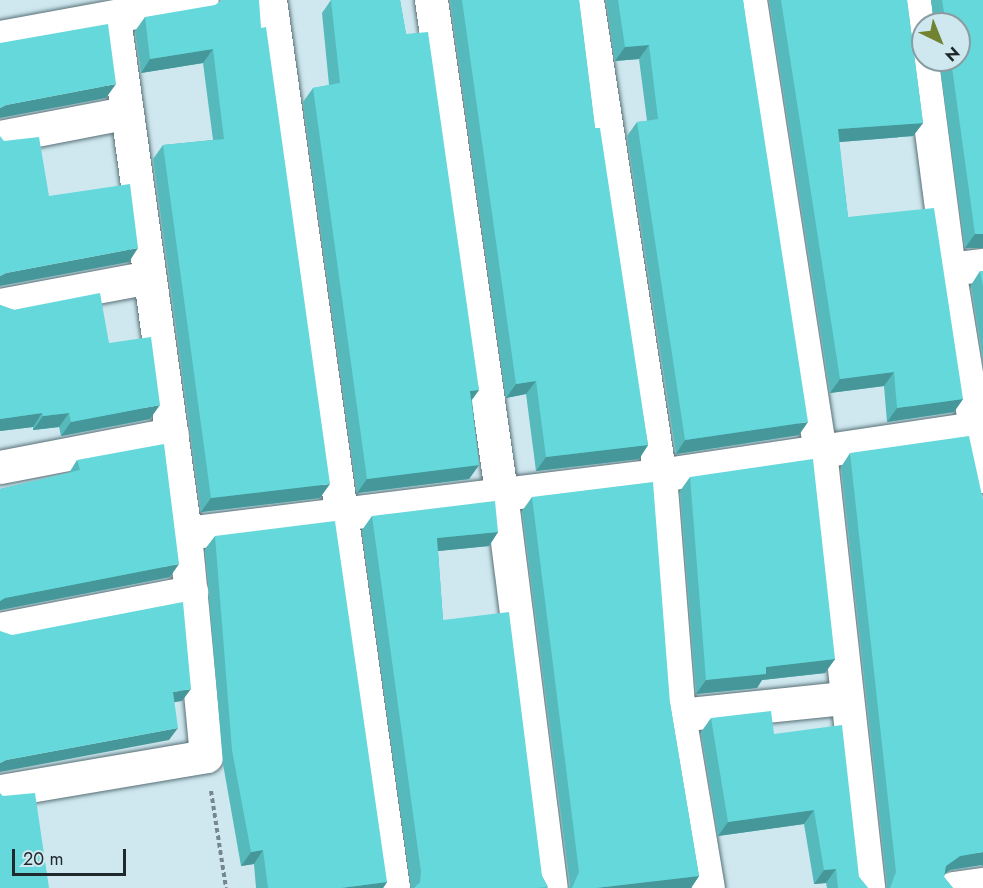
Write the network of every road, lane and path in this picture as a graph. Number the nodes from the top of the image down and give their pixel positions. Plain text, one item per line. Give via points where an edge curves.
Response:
1 (202, 0) edge
2 (270, 0) edge
3 (432, 0) edge
4 (587, 0) edge
5 (750, 0) edge
6 (914, 0) edge
7 (114, 18) junction
8 (0, 37) edge
9 (125, 113) junction
10 (0, 137) edge
11 (983, 265) edge
12 (949, 268) junction
13 (149, 277) junction
14 (0, 305) edge
15 (979, 428) edge
16 (172, 434) junction
17 (819, 451) junction
18 (0, 467) edge
19 (660, 475) junction
20 (983, 476) edge
21 (501, 494) junction
22 (340, 511) junction
23 (186, 533) junction
24 (191, 592) junction
25 (0, 629) edge
26 (844, 698) junction
27 (679, 715) junction
28 (206, 756) junction
29 (0, 791) edge
30 (983, 884) edge
31 (226, 888) edge
32 (393, 888) edge
33 (551, 888) edge
34 (708, 888) edge
35 (868, 888) edge
36 (953, 888) edge

1 - 7 street
2 - 22 street
3 - 21 street
4 - 19 street
5 - 17 street
6 - 12 street
7 - 8 street
7 - 9 street
9 - 10 street
9 - 13 street
11 - 12 street
12 - 15 street
13 - 14 street
13 - 16 street
15 - 17 street
15 - 20 street
16 - 18 street
16 - 23 street
17 - 19 street
17 - 26 street
19 - 21 street
19 - 27 street
21 - 22 street
21 - 33 street
22 - 23 street
22 - 32 street
23 - 24 street
24 - 25 street
24 - 28 street
26 - 27 street
26 - 35 street
27 - 34 street
28 - 29 street
28 - 31 path
30 - 36 street

